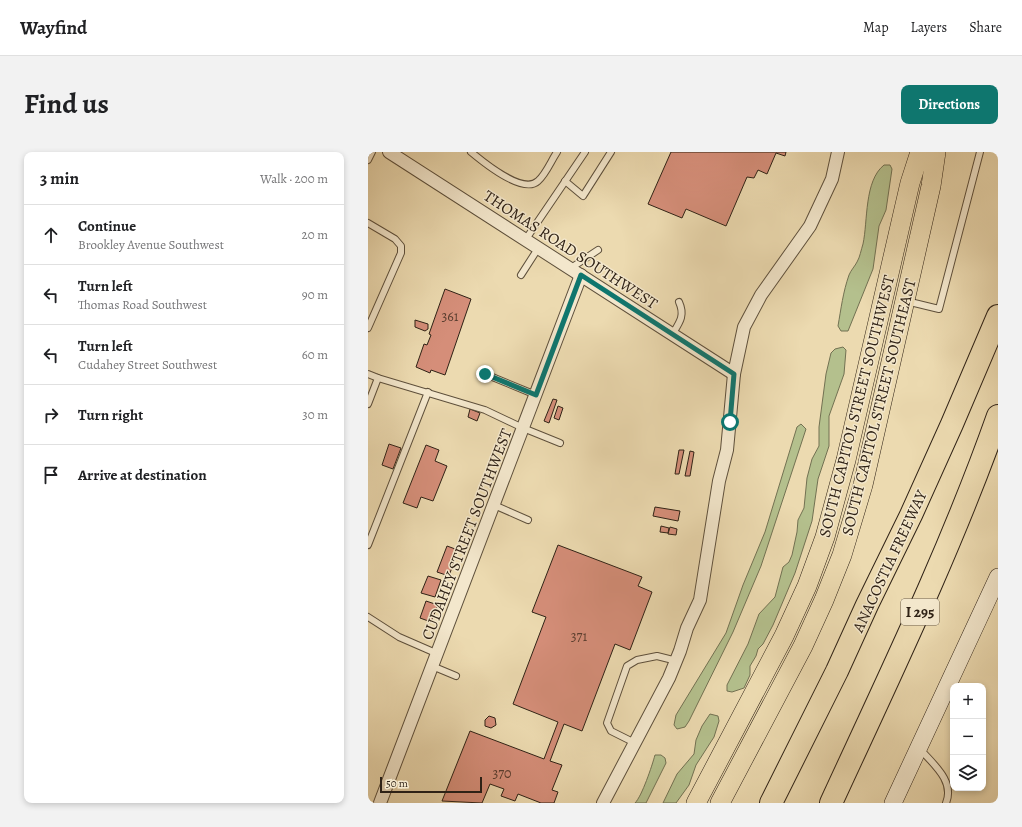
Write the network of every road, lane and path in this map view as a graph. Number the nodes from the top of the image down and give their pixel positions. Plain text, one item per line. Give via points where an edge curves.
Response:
1 (372, 152) edge
2 (389, 152) edge
3 (470, 152) edge
4 (557, 152) edge
5 (585, 152) edge
6 (611, 152) edge
7 (838, 152) edge
8 (920, 152) edge
9 (936, 152) edge
10 (980, 152) edge
11 (368, 160) edge
12 (565, 181) junction
13 (368, 223) edge
14 (526, 239) junction
15 (539, 247) junction
16 (598, 250) dead end
17 (576, 272) junction
18 (521, 275) dead end
19 (904, 300) junction
20 (679, 302) dead end
21 (998, 316) edge
22 (368, 328) edge
23 (673, 333) junction
24 (368, 374) edge
25 (485, 374) dead end
26 (734, 374) junction
27 (378, 378) junction
28 (428, 392) junction
29 (536, 395) junction
30 (368, 404) edge
31 (998, 416) edge
32 (523, 428) junction
33 (560, 443) dead end
34 (494, 505) junction
35 (528, 520) dead end
36 (368, 545) edge
37 (998, 577) edge
38 (867, 605) junction
39 (368, 617) edge
40 (438, 654) junction
41 (676, 661) junction
42 (432, 666) junction
43 (456, 676) dead end
44 (635, 743) junction
45 (919, 748) junction
46 (897, 801) edge
47 (380, 803) edge
48 (603, 803) edge
49 (696, 803) edge
50 (720, 803) edge
51 (759, 803) edge
52 (771, 803) edge
53 (831, 803) edge
54 (946, 803) edge

1 - 11 lane
2 - 14 street, THOMAS ROAD SOUTHWEST
3 - 4 lane via 518,184 531,185 538,181
5 - 12 lane
6 - 12 lane via 583,196
7 - 26 street via 832,179 810,226 761,295 744,327
8 - 49 main road, SOUTH CAPITOL STREET SOUTHWEST via 910,183 843,474 823,543 784,636
9 - 19 main road, SOUTH CAPITOL STREET SOUTHEAST via 931,186
10 - 19 lane via 939,309
12 - 14 lane
13 - 22 lane via 395,239 401,246 401,253
14 - 15 street, THOMAS ROAD SOUTHWEST
15 - 17 street, THOMAS ROAD SOUTHWEST
15 - 18 lane
16 - 17 lane
17 - 23 street, THOMAS ROAD SOUTHWEST
17 - 29 street, CUDAHEY STREET SOUTHWEST
19 - 50 main road, SOUTH CAPITOL STREET SOUTHEAST via 863,484 842,555 803,646
20 - 23 lane via 683,310
21 - 38 highway, ANACOSTIA FREEWAY via 941,450
23 - 26 street, THOMAS ROAD SOUTHWEST
24 - 27 lane
25 - 29 lane
26 - 41 street via 727,450 719,481 700,600
27 - 28 lane
27 - 30 lane
28 - 32 lane via 485,410
28 - 36 lane
29 - 32 street, CUDAHEY STREET SOUTHWEST
31 - 53 highway, I 295 via 971,490 931,586
32 - 33 lane
32 - 34 street, CUDAHEY STREET SOUTHWEST
34 - 35 lane
34 - 40 street, CUDAHEY STREET SOUTHWEST
37 - 45 main road
38 - 51 highway via 827,668
38 - 52 highway, ANACOSTIA FREEWAY
39 - 40 lane via 399,637
40 - 42 street, CUDAHEY STREET SOUTHWEST
41 - 44 street
41 - 44 lane via 657,656 637,660 627,666 607,723 611,731
42 - 43 lane
42 - 47 street, CUDAHEY STREET SOUTHWEST
44 - 48 street
45 - 46 main road
45 - 54 lane via 945,778 949,789

